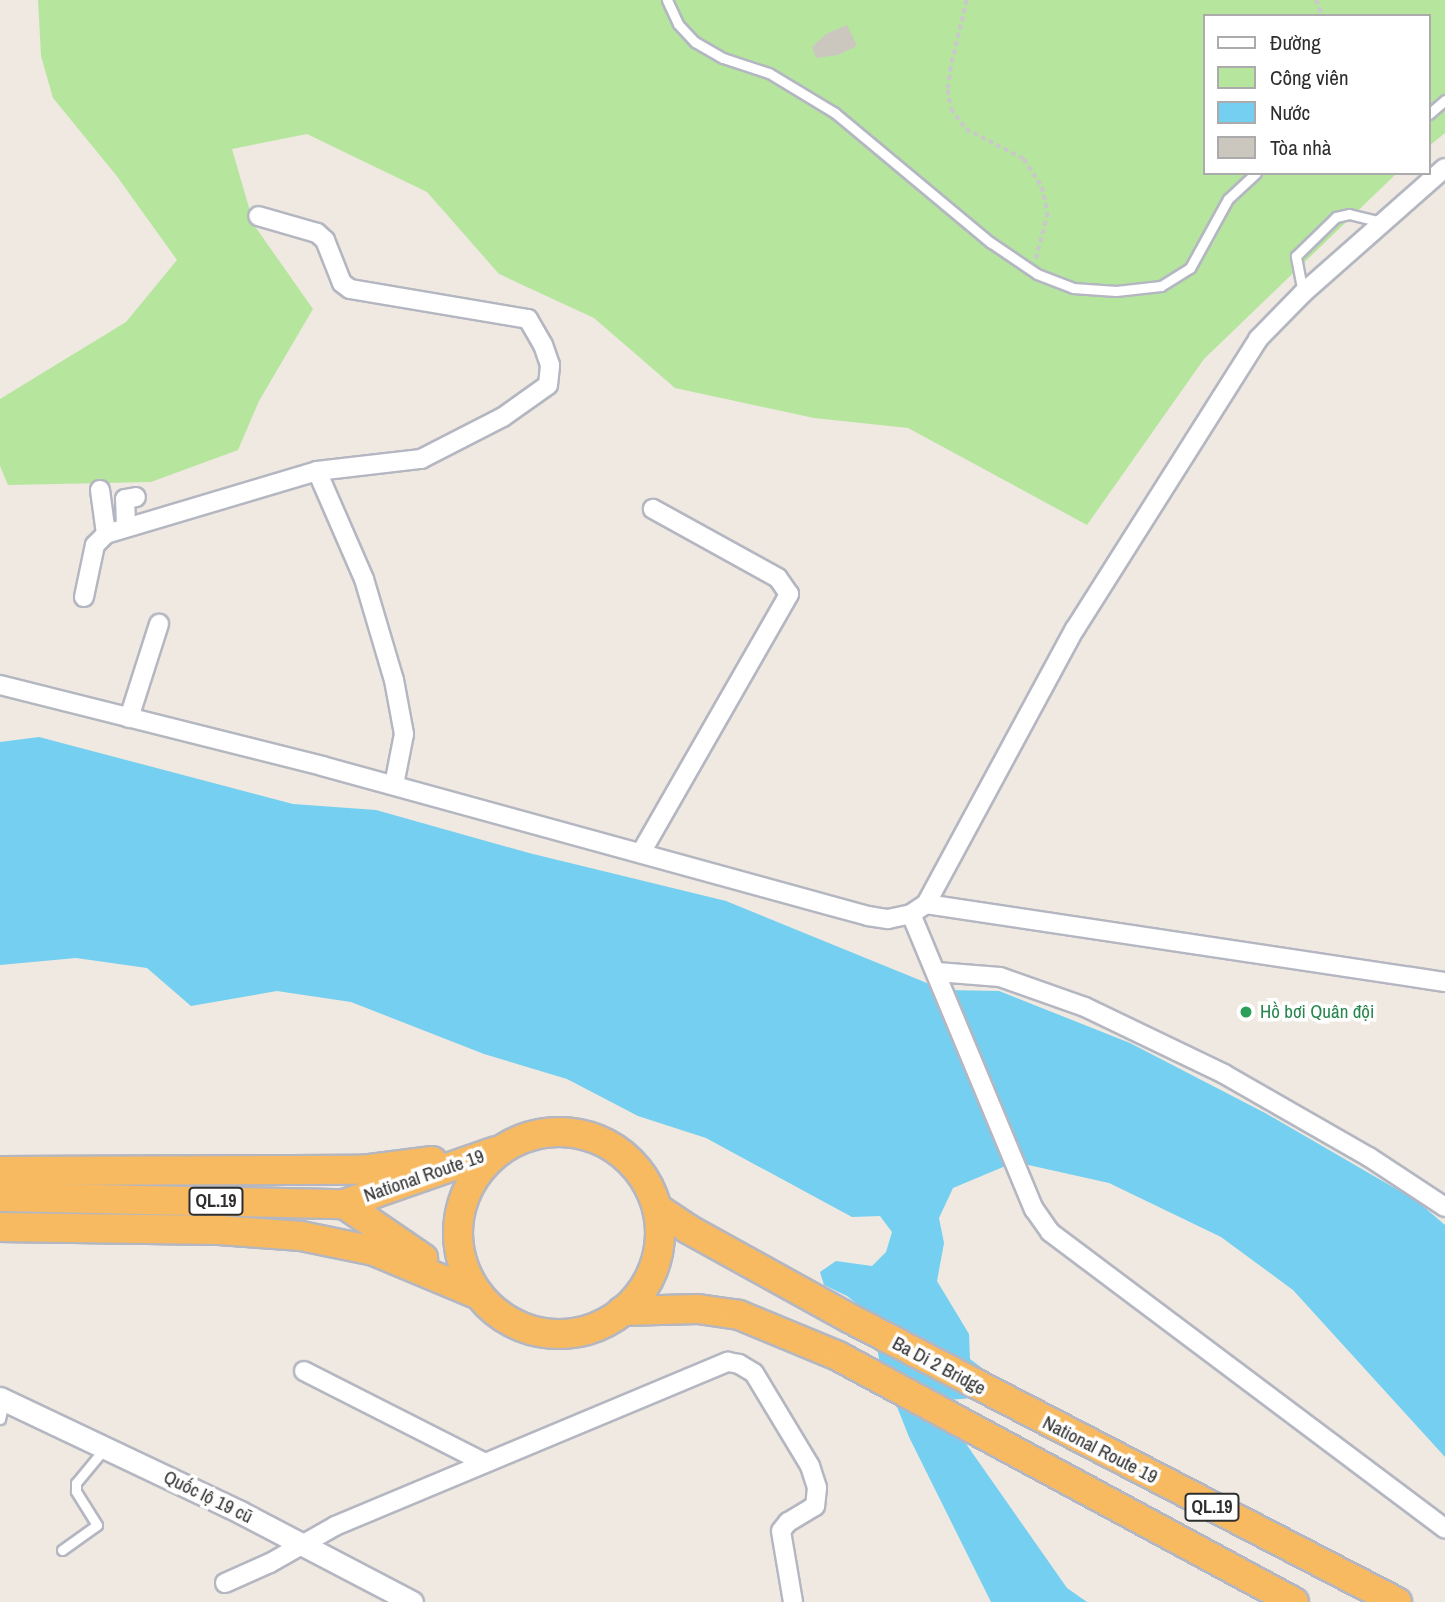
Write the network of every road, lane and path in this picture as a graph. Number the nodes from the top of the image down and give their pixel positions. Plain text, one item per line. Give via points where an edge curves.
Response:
1 (667, 0) edge
2 (967, 0) edge
3 (1445, 100) edge
4 (1431, 112) edge
5 (1445, 168) edge
6 (1254, 175) edge
7 (258, 216) dead end
8 (1384, 222) junction
9 (1031, 270) junction
10 (1303, 293) junction
11 (317, 471) junction
12 (100, 490) dead end
13 (136, 497) dead end
14 (653, 509) dead end
15 (126, 526) junction
16 (106, 534) junction
17 (84, 597) dead end
18 (159, 624) dead end
19 (0, 685) edge
20 (129, 718) junction
21 (394, 785) junction
22 (642, 851) junction
23 (919, 909) junction
24 (937, 972) junction
25 (1445, 982) edge
26 (503, 1148) junction
27 (0, 1171) edge
28 (0, 1197) edge
29 (344, 1204) junction
30 (1445, 1207) edge
31 (657, 1208) junction
32 (0, 1227) edge
33 (479, 1295) junction
34 (622, 1311) junction
35 (304, 1371) dead end
36 (2, 1406) edge
37 (1028, 1413) joint
38 (1005, 1445) joint
39 (106, 1447) junction
40 (485, 1463) junction
41 (1445, 1529) edge
42 (303, 1543) junction
43 (62, 1550) dead end
44 (225, 1583) dead end
45 (412, 1602) edge
46 (793, 1602) edge
47 (1294, 1602) edge
48 (1397, 1602) edge

1 - 9 lane via 678,24 695,42 723,58 769,73 835,113 990,242
2 - 9 path via 951,67 951,109 966,129 1024,159 1042,187 1048,213 1041,250
3 - 4 lane
5 - 8 street
6 - 9 lane via 1228,199 1190,268 1161,286 1116,291 1073,288
7 - 11 street via 317,233 325,240 342,283 351,289 528,319 550,365 548,385 503,416 421,459
8 - 10 street
8 - 10 lane via 1349,214 1336,217 1296,256
10 - 23 street via 1258,339 1075,629
11 - 15 street
11 - 21 street via 364,579 394,680 404,734
12 - 16 street
13 - 15 street via 125,499
14 - 22 street via 778,578 789,594
15 - 16 street
16 - 17 street via 94,545
18 - 20 street
19 - 20 street
20 - 21 street
21 - 22 street
22 - 23 street via 868,916 888,919
23 - 24 street
23 - 25 street
24 - 30 street via 1000,977 1085,1007 1224,1074
24 - 41 street via 1034,1209 1050,1232
26 - 27 highway via 362,1170
26 - 29 highway, National Route 19 / QL.19
26 - 31 highway via 533,1135 564,1132 596,1139 624,1155 645,1179
26 - 33 highway via 482,1167 467,1190 458,1217 465,1271
28 - 29 highway, National Route 19 / QL.19
29 - 33 highway, National Route 19
31 - 34 highway via 660,1237 655,1265 642,1290
31 - 37 highway, Ba Di 2 Bridge / QL.19 via 709,1241
32 - 33 highway via 219,1230 301,1236 374,1251
33 - 34 highway via 502,1317 531,1330 563,1334 594,1327
34 - 38 highway, Ba Di 2 Bridge / QL.19 via 698,1309 739,1315 838,1356
35 - 40 street
36 - 39 street, Quốc lộ 19 cũ
37 - 48 highway, National Route 19 / QL.19
38 - 47 highway, National Route 19 / QL.19
39 - 42 street, Quốc lộ 19 cũ
39 - 43 lane via 76,1483 76,1491 97,1525
40 - 42 street
40 - 46 street via 704,1371 728,1362 739,1364 754,1373 810,1466 817,1488 815,1506 781,1531
42 - 44 street
42 - 45 street, Quốc lộ 19 cũ

